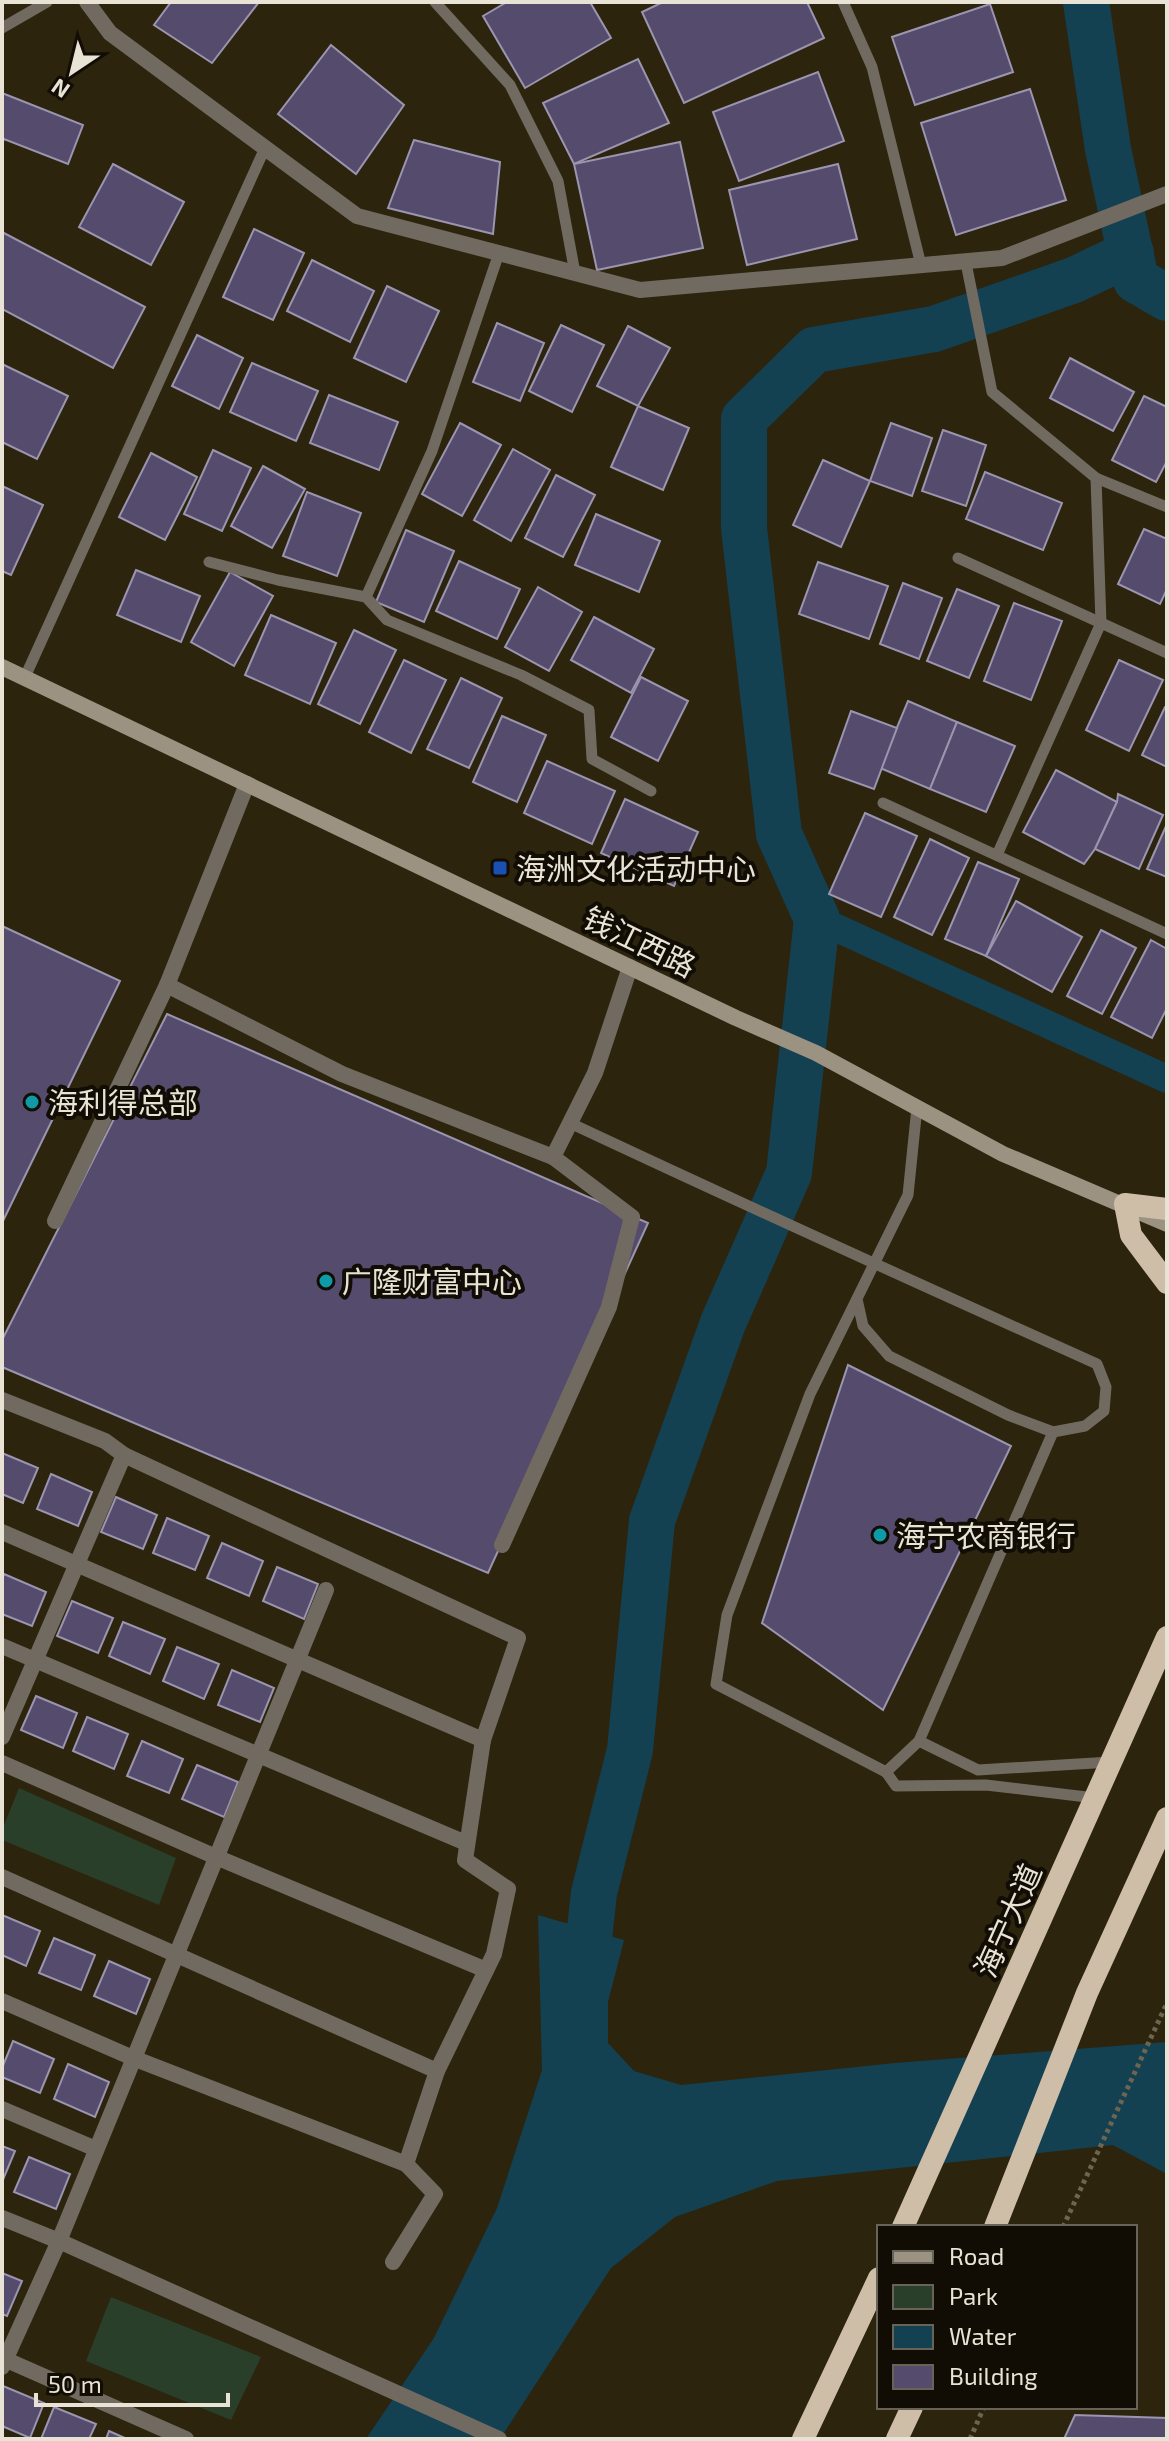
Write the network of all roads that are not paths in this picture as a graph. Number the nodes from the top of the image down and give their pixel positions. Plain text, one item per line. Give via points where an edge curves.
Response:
1 (47, 2) edge
2 (87, 2) edge
3 (435, 2) edge
4 (843, 2) edge
5 (2, 28) edge
6 (265, 148) junction
7 (1167, 194) edge
8 (499, 253) junction
9 (966, 262) junction
10 (921, 265) junction
11 (575, 273) junction
12 (1096, 478) junction
13 (1167, 507) edge
14 (958, 558) dead end
15 (209, 562) dead end
16 (366, 597) junction
17 (1101, 623) junction
18 (1167, 653) edge
19 (2, 667) edge
20 (25, 677) junction
21 (247, 784) junction
22 (651, 791) dead end
23 (883, 803) dead end
24 (997, 855) junction
25 (1167, 934) edge
26 (630, 967) junction
27 (167, 985) junction
28 (917, 1107) junction
29 (570, 1123) junction
30 (553, 1157) junction
31 (1125, 1204) junction
32 (1167, 1209) edge
33 (55, 1221) dead end
34 (1167, 1224) edge
35 (875, 1264) junction
36 (1167, 1283) edge
37 (857, 1299) junction
38 (2, 1400) edge
39 (1053, 1432) junction
40 (124, 1455) junction
41 (2, 1532) edge
42 (502, 1545) dead end
43 (77, 1565) junction
44 (326, 1590) dead end
45 (1167, 1637) edge
46 (2, 1646) edge
47 (35, 1660) junction
48 (297, 1660) junction
49 (2, 1737) edge
50 (483, 1740) junction
51 (919, 1741) junction
52 (258, 1755) junction
53 (1111, 1762) junction
54 (2, 1763) edge
55 (886, 1772) junction
56 (1095, 1798) junction
57 (1167, 1818) edge
58 (1164, 1838) edge
59 (466, 1843) junction
60 (216, 1857) junction
61 (2, 1877) edge
62 (177, 1953) junction
63 (486, 1970) junction
64 (2, 2001) edge
65 (133, 2058) junction
66 (437, 2071) junction
67 (2, 2109) edge
68 (96, 2149) junction
69 (406, 2164) junction
70 (2, 2218) edge
71 (998, 2222) edge
72 (904, 2225) edge
73 (59, 2241) junction
74 (393, 2262) dead end
75 (877, 2282) edge
76 (3, 2361) edge
77 (911, 2409) edge
78 (186, 2439) edge
79 (499, 2439) edge
80 (803, 2439) edge
81 (897, 2439) edge

1 - 5 lane
2 - 6 street via 110,33
3 - 11 lane via 510,85 558,181
4 - 10 lane via 872,67
6 - 8 street via 357,216
6 - 20 lane
7 - 9 street via 1002,258
8 - 11 street
8 - 16 lane via 432,451
9 - 10 street
9 - 12 lane via 992,392
10 - 11 street via 640,290
12 - 13 lane
12 - 17 lane
14 - 17 lane
15 - 16 lane
16 - 22 lane via 387,620 521,675 589,710 592,759
17 - 18 lane
17 - 24 lane
19 - 20 main road, 钱江西路
20 - 21 main road, 钱江西路
21 - 26 main road, 钱江西路
21 - 27 street
23 - 24 lane
24 - 25 lane
26 - 28 main road, 钱江西路 via 816,1053
26 - 29 street via 595,1073
27 - 30 street via 342,1074
27 - 33 street
28 - 31 main road, 钱江西路 via 1003,1154
28 - 35 lane via 908,1195
29 - 30 street
29 - 35 lane
30 - 42 street via 632,1217 609,1307
31 - 32 highway
31 - 34 main road, 钱江西路
31 - 36 highway via 1131,1235
35 - 37 lane
35 - 39 lane via 1097,1364 1106,1387 1104,1411 1085,1426
37 - 39 lane via 863,1326 889,1356
37 - 55 lane via 810,1394 727,1615 716,1684
38 - 40 street via 105,1441
39 - 51 lane
40 - 43 street
40 - 50 street via 518,1638
41 - 43 street
43 - 47 street
43 - 48 street
44 - 48 street
45 - 53 highway, 海宁大道
46 - 47 street
47 - 49 street
47 - 52 street
48 - 50 street
48 - 52 street
50 - 59 street
51 - 53 lane via 978,1770
51 - 55 lane
52 - 59 street
52 - 60 street
53 - 56 highway, 海宁大道
54 - 60 street
55 - 56 lane via 896,1786 986,1785
56 - 72 highway, 海宁大道
57 - 58 highway
58 - 71 highway via 1087,1993
59 - 63 street via 465,1860 508,1889
60 - 62 street
60 - 63 street
61 - 62 street
62 - 65 street
62 - 66 street
63 - 66 street
64 - 65 street
65 - 68 street
65 - 69 street
66 - 69 street
67 - 68 street
68 - 73 street
69 - 74 street via 435,2194
70 - 73 street
73 - 76 street
73 - 79 street
75 - 80 highway
76 - 78 street
77 - 81 highway

